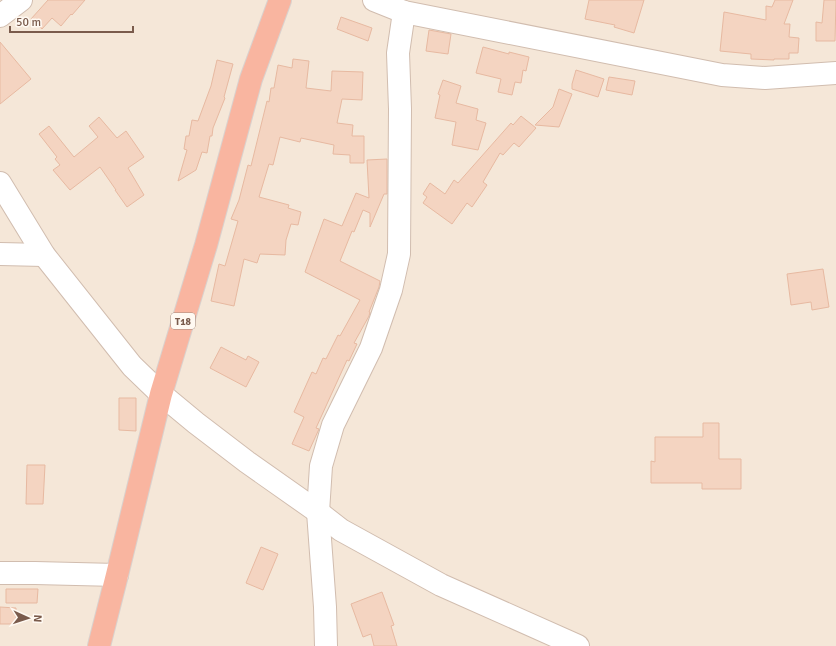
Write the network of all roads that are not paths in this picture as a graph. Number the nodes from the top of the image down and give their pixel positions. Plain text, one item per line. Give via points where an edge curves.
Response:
1 (21, 0) edge
2 (280, 0) edge
3 (374, 0) edge
4 (404, 12) junction
5 (0, 16) edge
6 (836, 73) edge
7 (0, 183) edge
8 (0, 254) edge
9 (44, 255) junction
10 (161, 394) junction
11 (318, 512) junction
12 (0, 573) edge
13 (117, 575) junction
14 (99, 646) edge
15 (326, 646) edge
16 (578, 646) edge

1 - 5 street
2 - 10 highway, T18 via 251,79 206,245
3 - 4 street
4 - 6 street via 722,75 765,78
4 - 11 street via 398,53 399,254 391,290 370,348 333,425 321,466
7 - 9 street
8 - 9 street
9 - 10 street via 132,366
10 - 11 street via 246,462
10 - 13 highway, T18
11 - 15 street
11 - 16 street via 341,530 441,585
12 - 13 street
13 - 14 highway, T18

